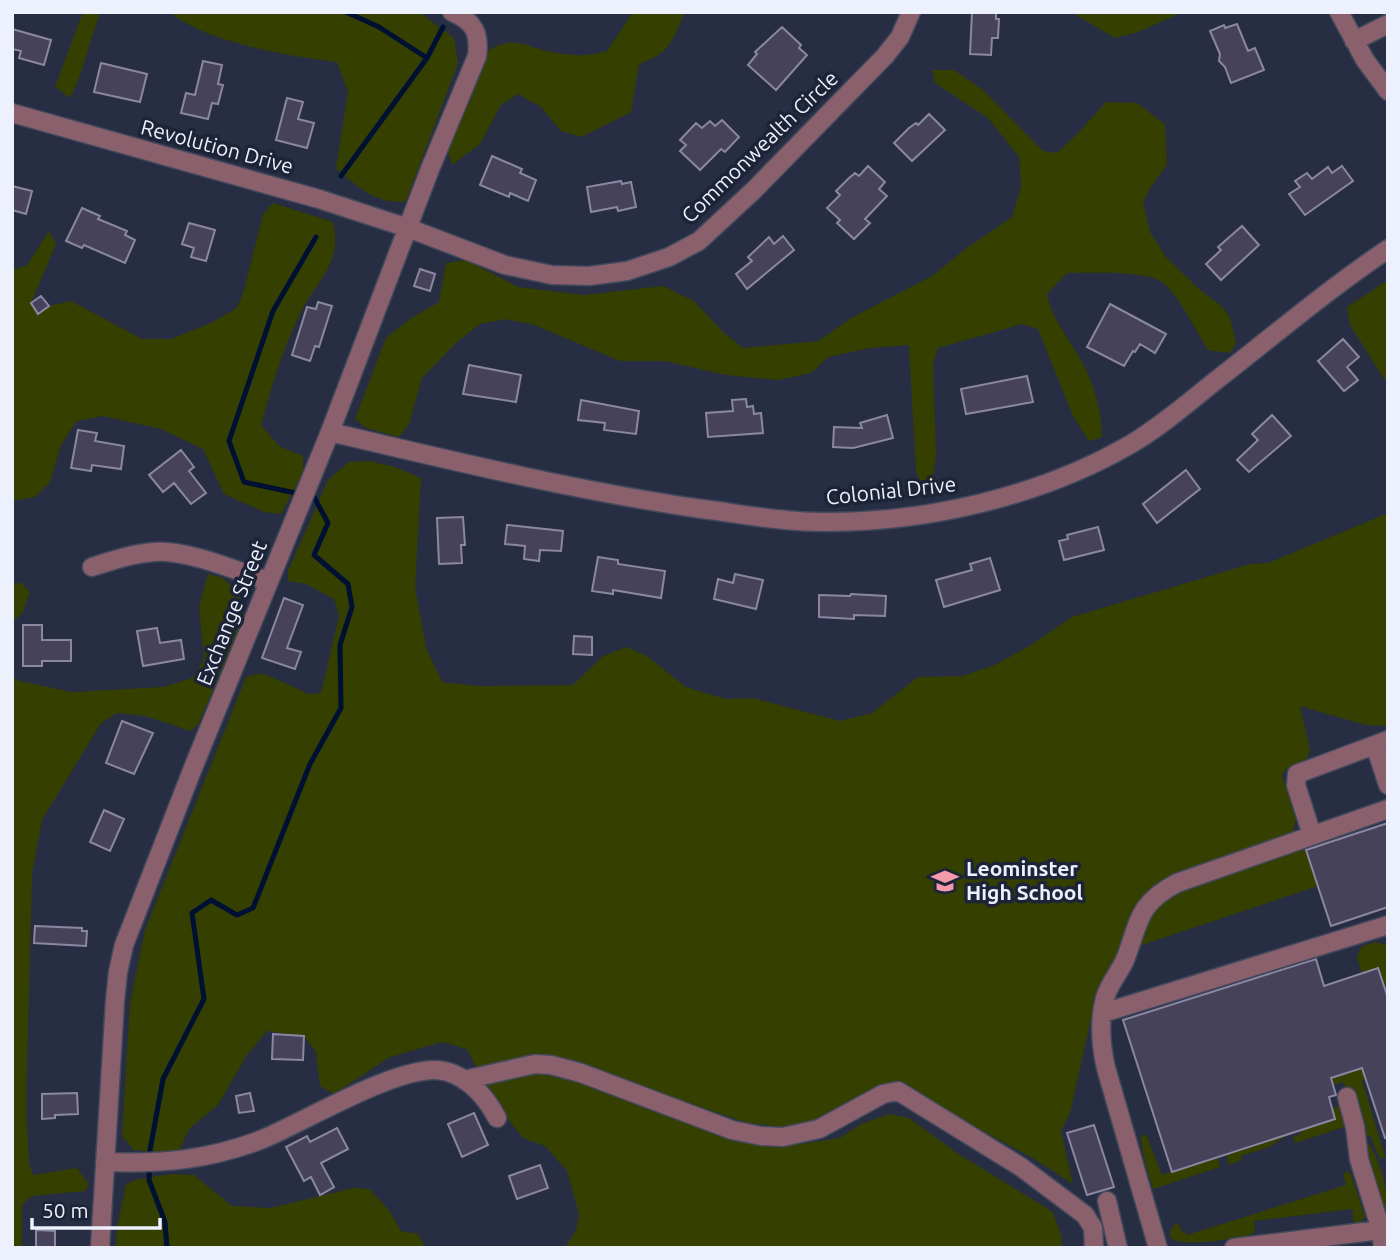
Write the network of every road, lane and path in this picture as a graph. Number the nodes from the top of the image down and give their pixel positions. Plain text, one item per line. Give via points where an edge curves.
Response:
1 (911, 12) edge
2 (1339, 12) edge
3 (458, 15) edge
4 (1388, 24) edge
5 (1354, 41) junction
6 (1388, 91) edge
7 (12, 113) edge
8 (408, 228) junction
9 (1388, 249) edge
10 (330, 432) junction
11 (92, 567) dead end
12 (268, 581) junction
13 (1381, 742) edge
14 (1388, 785) edge
15 (1388, 809) edge
16 (1312, 835) junction
17 (1388, 925) edge
18 (1102, 1013) junction
19 (464, 1080) junction
20 (1347, 1097) dead end
21 (497, 1118) dead end
22 (105, 1162) junction
23 (1107, 1201) dead end
24 (1384, 1236) edge
25 (100, 1248) edge
26 (1094, 1248) edge
27 (1118, 1248) edge
28 (1158, 1248) edge
29 (1234, 1248) edge

1 - 8 street, Commonwealth Circle via 885,56 805,139 720,223 669,257 627,271 552,275 505,265
2 - 5 street
3 - 8 street, Exchange Street via 475,28 477,56
4 - 5 street
5 - 6 street
7 - 8 street, Revolution Drive
8 - 10 street, Exchange Street
9 - 10 street, Colonial Drive via 1334,285 1133,443 1073,474 1009,496 949,509 822,522 775,519 659,503
10 - 12 street, Exchange Street
11 - 12 street via 166,552
12 - 22 street, Exchange Street via 124,945 117,982
13 - 14 street
13 - 16 street via 1297,774 1296,785
15 - 16 street
16 - 18 street via 1177,883 1150,901
17 - 18 street
18 - 28 street via 1104,1063
19 - 21 street
19 - 22 street via 437,1070 414,1072 263,1139 202,1157 164,1163
19 - 26 street via 535,1063 551,1065 732,1130 783,1137 819,1129 883,1094 898,1091 1069,1201 1091,1222
20 - 24 street via 1359,1159
22 - 25 street, Exchange Street
23 - 27 street
24 - 29 street

